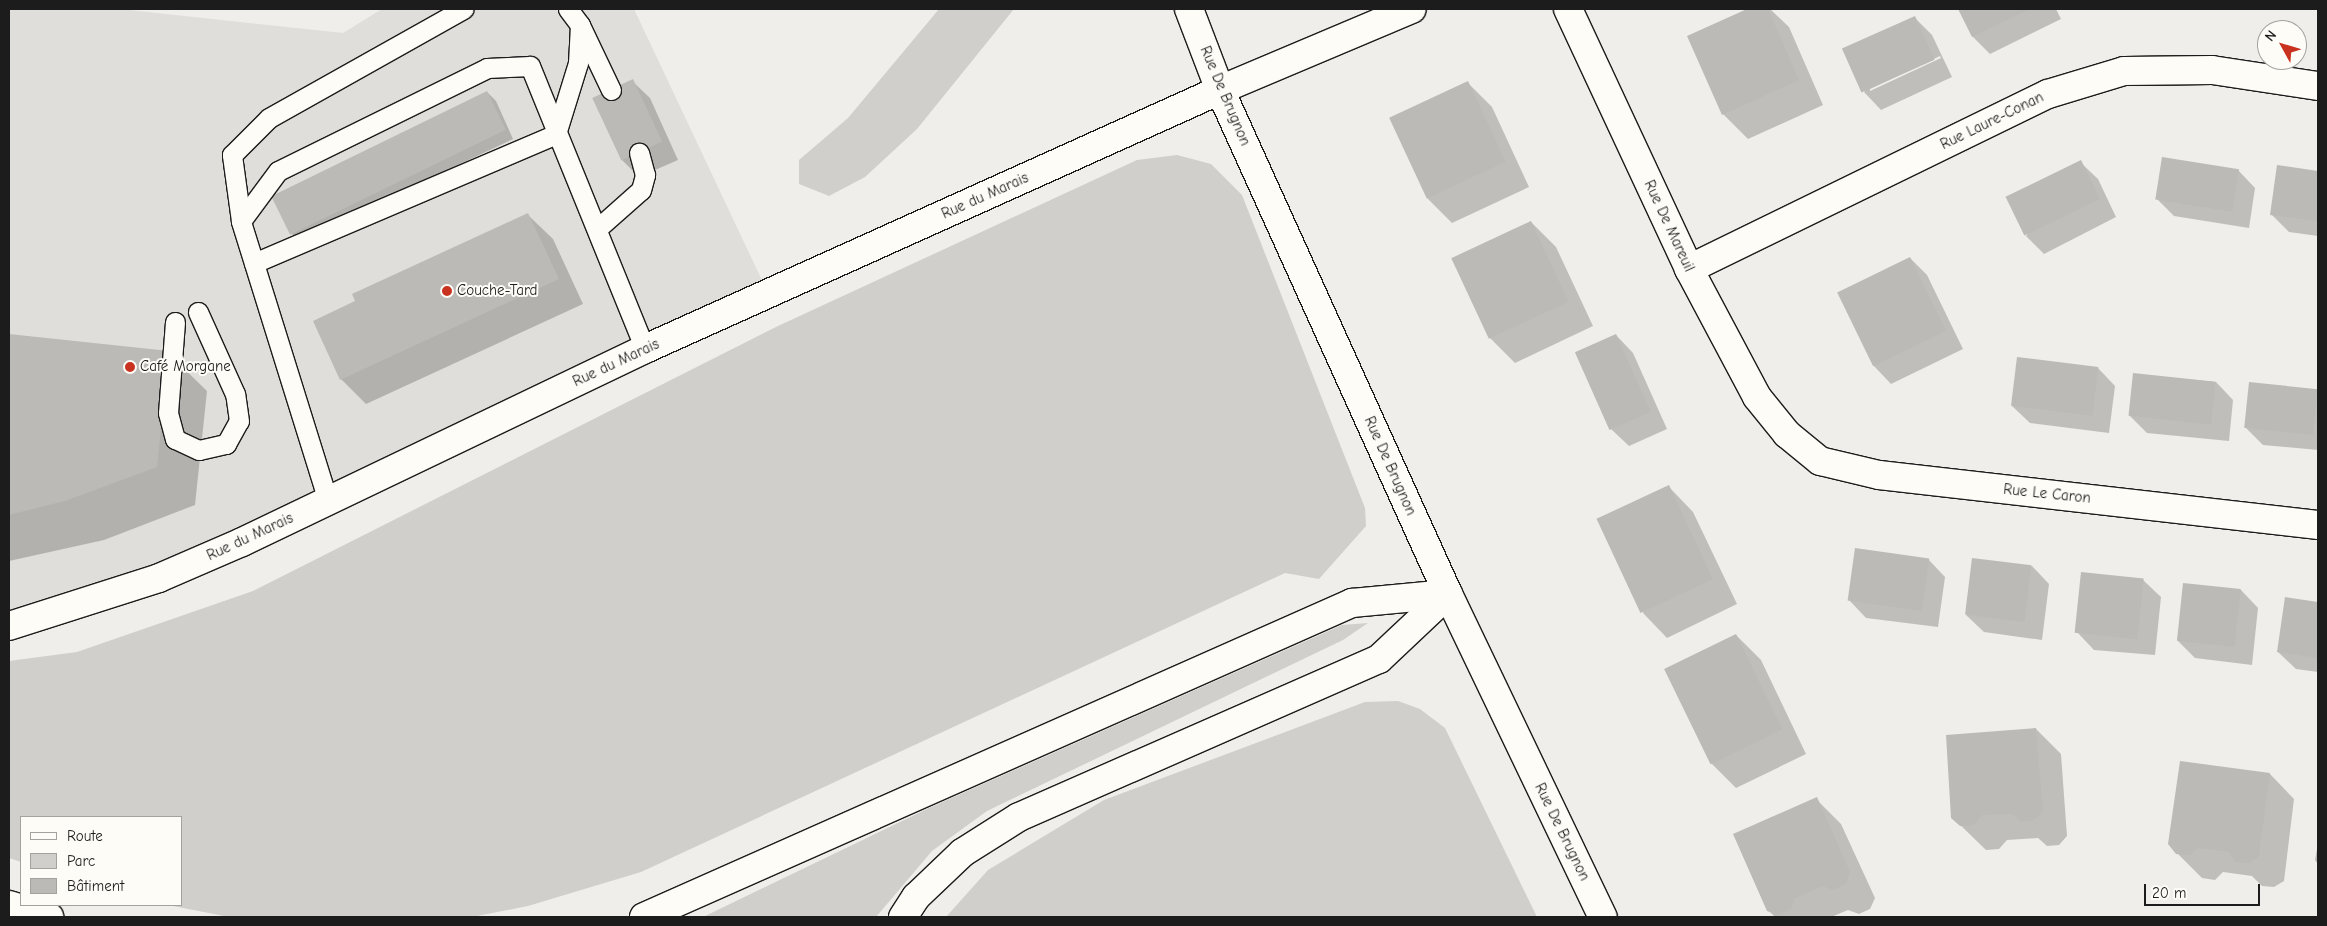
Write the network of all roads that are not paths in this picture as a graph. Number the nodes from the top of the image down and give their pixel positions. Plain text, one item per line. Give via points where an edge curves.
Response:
1 (463, 9) edge
2 (568, 9) edge
3 (1189, 9) edge
4 (1412, 9) edge
5 (1568, 9) edge
6 (580, 25) junction
7 (2318, 86) edge
8 (611, 90) dead end
9 (1220, 90) junction
10 (556, 134) junction
11 (639, 153) dead end
12 (241, 221) junction
13 (598, 228) junction
14 (254, 264) junction
15 (1689, 269) junction
16 (198, 312) dead end
17 (175, 322) dead end
18 (644, 349) junction
19 (1786, 434) joint
20 (328, 501) junction
21 (2318, 525) edge
22 (1448, 594) junction
23 (9, 626) edge
24 (9, 905) edge
25 (50, 917) edge
26 (644, 917) edge
27 (903, 917) edge
28 (1603, 917) edge

1 - 12 lane via 269,118 232,155
2 - 6 lane
3 - 9 main road, Rue De Brugnon
4 - 9 main road, Rue du Marais
5 - 15 main road, Rue De Mareuil
6 - 8 lane
6 - 10 lane via 578,63
7 - 15 main road, Rue Laure-Conan via 2212,70 2124,71 2048,94
9 - 18 main road, Rue du Marais
9 - 22 main road, Rue De Brugnon
10 - 12 lane via 530,66 487,68 278,171
10 - 13 lane
10 - 14 lane
11 - 13 lane via 645,175 641,190
12 - 14 lane
13 - 18 lane
14 - 20 lane
15 - 19 main road, Rue De Mareuil via 1757,397
16 - 17 lane via 235,394 239,421 226,444 199,450 176,439 168,413
18 - 20 main road, Rue du Marais
19 - 21 main road, Rue Le Caron via 1820,461 1879,475
20 - 23 main road, Rue du Marais via 159,578
22 - 26 main road via 1352,603
22 - 27 main road via 1379,659 1019,817 962,853 916,897
22 - 28 main road, Rue De Brugnon
24 - 25 main road

